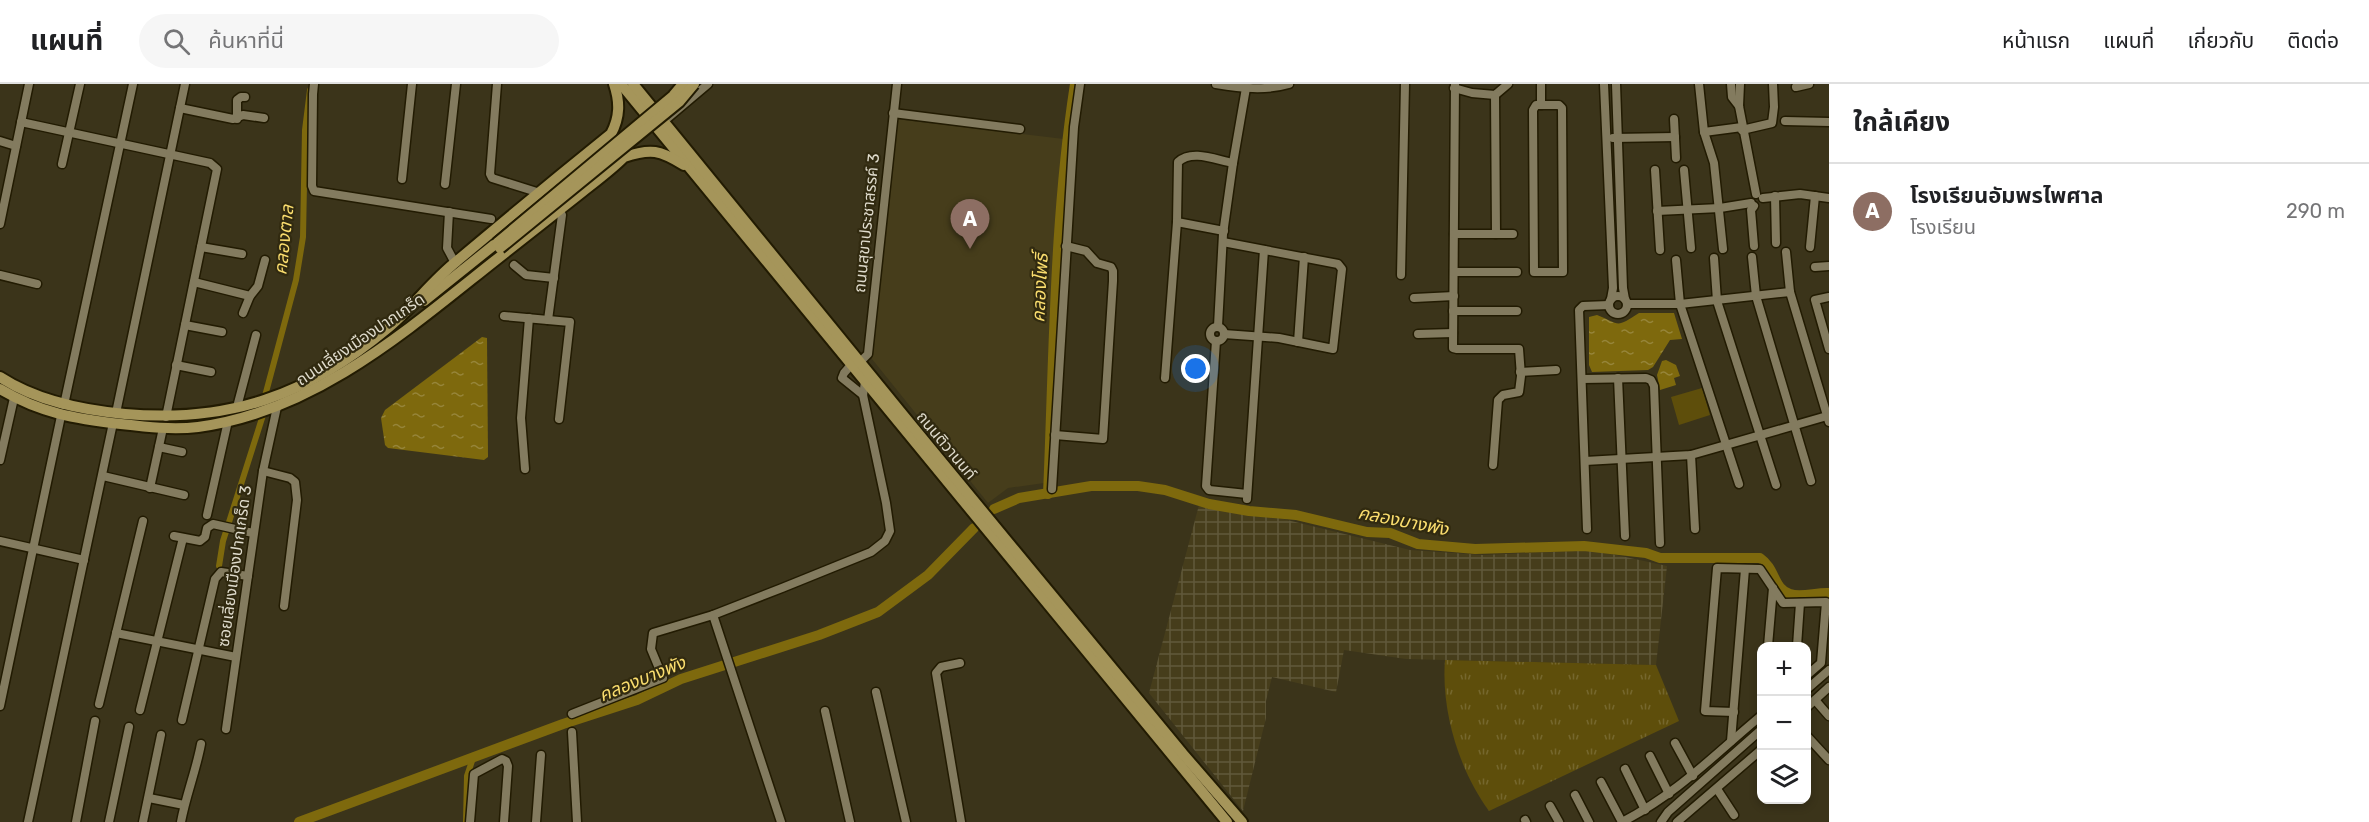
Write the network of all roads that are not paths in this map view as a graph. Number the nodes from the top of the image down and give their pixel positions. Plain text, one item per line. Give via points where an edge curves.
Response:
1 (30, 84) edge
2 (80, 84) edge
3 (133, 84) edge
4 (184, 84) edge
5 (315, 84) edge
6 (412, 84) edge
7 (456, 84) edge
8 (497, 84) edge
9 (614, 84) edge
10 (621, 84) edge
11 (633, 84) edge
12 (683, 84) edge
13 (694, 84) edge
14 (708, 84) edge
15 (897, 84) edge
16 (1080, 84) edge
17 (1216, 84) edge
18 (1289, 84) edge
19 (1406, 84) edge
20 (1508, 84) edge
21 (1541, 84) edge
22 (1609, 84) edge
23 (1699, 84) edge
24 (1731, 84) edge
25 (1740, 84) edge
26 (1773, 84) edge
27 (1809, 84) edge
28 (1260, 86) edge
29 (1454, 86) edge
30 (1796, 87) dead end
31 (1246, 88) junction
32 (1495, 95) junction
33 (245, 97) dead end
34 (1737, 97) junction
35 (1541, 105) junction
36 (180, 108) junction
37 (893, 114) junction
38 (264, 118) dead end
39 (237, 119) junction
40 (1674, 119) dead end
41 (1785, 121) dead end
42 (21, 122) junction
43 (663, 122) junction
44 (1829, 122) edge
45 (1742, 128) junction
46 (1020, 129) dead end
47 (1704, 132) junction
48 (70, 133) junction
49 (611, 134) junction
50 (1675, 136) junction
51 (1606, 138) junction
52 (1618, 138) junction
53 (0, 141) edge
54 (120, 144) junction
55 (16, 146) junction
56 (170, 153) junction
57 (1676, 158) dead end
58 (620, 161) junction
59 (1233, 163) junction
60 (62, 164) dead end
61 (690, 169) junction
62 (1655, 170) dead end
63 (1684, 170) dead end
64 (402, 179) dead end
65 (446, 184) dead end
66 (540, 193) junction
67 (1759, 196) junction
68 (1775, 196) junction
69 (1815, 196) junction
70 (1829, 198) edge
71 (1753, 204) junction
72 (1720, 207) junction
73 (559, 210) junction
74 (1689, 210) junction
75 (1657, 211) junction
76 (449, 212) junction
77 (491, 219) dead end
78 (1178, 222) junction
79 (0, 224) edge
80 (1224, 231) junction
81 (1454, 234) junction
82 (1496, 234) junction
83 (1513, 234) dead end
84 (1223, 242) junction
85 (1776, 243) dead end
86 (497, 246) junction
87 (1066, 246) junction
88 (1754, 246) dead end
89 (201, 247) junction
90 (1810, 247) dead end
91 (1691, 248) dead end
92 (1723, 249) dead end
93 (1264, 250) junction
94 (1660, 250) dead end
95 (1786, 252) dead end
96 (242, 254) dead end
97 (1304, 257) junction
98 (1752, 257) dead end
99 (1714, 258) dead end
100 (265, 260) dead end
101 (1676, 260) dead end
102 (455, 262) junction
103 (513, 265) dead end
104 (1829, 266) edge
105 (1815, 267) dead end
106 (1454, 272) junction
107 (1517, 272) dead end
108 (0, 275) edge
109 (1401, 275) dead end
110 (554, 278) junction
111 (194, 282) junction
112 (37, 284) dead end
113 (1790, 292) junction
114 (250, 296) junction
115 (1454, 296) junction
116 (1756, 296) junction
117 (1829, 297) edge
118 (1414, 298) dead end
119 (1716, 301) junction
120 (1610, 302) junction
121 (1626, 302) junction
122 (1680, 303) junction
123 (1454, 311) junction
124 (1517, 311) dead end
125 (243, 313) dead end
126 (504, 316) dead end
127 (529, 318) junction
128 (548, 320) junction
129 (185, 325) junction
130 (390, 326) junction
131 (1218, 326) junction
132 (222, 332) dead end
133 (401, 332) junction
134 (1453, 333) junction
135 (1224, 334) junction
136 (1418, 334) dead end
137 (256, 335) dead end
138 (1259, 337) junction
139 (1216, 341) junction
140 (1298, 342) junction
141 (1829, 349) edge
142 (856, 364) junction
143 (176, 365) junction
144 (1556, 370) dead end
145 (211, 372) dead end
146 (1520, 372) junction
147 (0, 377) edge
148 (1165, 378) dead end
149 (1618, 378) junction
150 (1582, 379) junction
151 (865, 382) junction
152 (0, 389) edge
153 (863, 395) junction
154 (14, 398) junction
155 (237, 407) junction
156 (277, 407) junction
157 (62, 410) junction
158 (114, 418) junction
159 (559, 419) dead end
160 (1828, 419) edge
161 (228, 421) junction
162 (165, 423) junction
163 (1793, 427) junction
164 (1054, 435) junction
165 (1759, 436) junction
166 (159, 447) junction
167 (1726, 447) junction
168 (182, 452) dead end
169 (1691, 456) junction
170 (1657, 457) junction
171 (1622, 459) junction
172 (0, 460) edge
173 (1585, 461) junction
174 (1494, 465) dead end
175 (525, 469) dead end
176 (263, 471) junction
177 (103, 476) junction
178 (1811, 481) dead end
179 (1739, 484) dead end
180 (1776, 486) dead end
181 (150, 488) junction
182 (1052, 489) dead end
183 (184, 495) dead end
184 (207, 515) dead end
185 (143, 521) dead end
186 (1587, 530) dead end
187 (1695, 530) dead end
188 (253, 533) junction
189 (1626, 536) dead end
190 (0, 541) edge
191 (1660, 543) dead end
192 (34, 549) junction
193 (84, 560) junction
194 (1745, 569) junction
195 (248, 576) junction
196 (1773, 588) junction
197 (1800, 603) junction
198 (284, 606) dead end
199 (713, 615) junction
200 (116, 633) junction
201 (1829, 637) edge
202 (158, 641) junction
203 (1768, 642) edge
204 (1797, 642) edge
205 (1823, 646) junction
206 (198, 649) junction
207 (236, 657) junction
208 (960, 663) dead end
209 (1829, 670) edge
210 (1811, 672) edge
211 (1811, 686) edge
212 (1829, 687) edge
213 (876, 693) dead end
214 (1815, 700) junction
215 (99, 704) dead end
216 (1811, 704) edge
217 (0, 706) edge
218 (140, 710) dead end
219 (825, 711) dead end
220 (1734, 712) junction
221 (572, 714) dead end
222 (1829, 716) edge
223 (1757, 718) edge
224 (182, 720) dead end
225 (95, 721) dead end
226 (129, 727) dead end
227 (226, 729) dead end
228 (572, 732) dead end
229 (1757, 733) edge
230 (161, 735) dead end
231 (1811, 740) edge
232 (1731, 741) junction
233 (1675, 743) dead end
234 (201, 744) dead end
235 (1760, 750) edge
236 (1176, 753) junction
237 (541, 755) dead end
238 (1650, 756) dead end
239 (1829, 760) edge
240 (1625, 770) dead end
241 (1692, 776) junction
242 (1601, 782) dead end
243 (1717, 789) junction
244 (1669, 794) junction
245 (1575, 795) dead end
246 (148, 798) junction
247 (184, 805) junction
248 (1550, 806) dead end
249 (1645, 810) junction
250 (1734, 815) dead end
251 (28, 822) edge
252 (76, 822) edge
253 (109, 822) edge
254 (143, 822) edge
255 (181, 822) edge
256 (470, 822) edge
257 (504, 822) edge
258 (536, 822) edge
259 (577, 822) edge
260 (781, 822) edge
261 (850, 822) edge
262 (906, 822) edge
263 (961, 822) edge
264 (1227, 822) edge
265 (1242, 822) edge
266 (1559, 822) edge
267 (1589, 822) edge
268 (1622, 822) edge
269 (1661, 822) edge
270 (1677, 822) edge

1 - 42 street
2 - 48 street
3 - 54 street
4 - 36 street
5 - 76 street via 314,191
6 - 64 street
7 - 65 street
8 - 66 street via 490,174 492,178
9 - 49 main road via 619,110
10 - 61 main road, ถนนติวานนท์
11 - 43 main road, ถนนติวานนท์
12 - 86 main road, bridge
13 - 86 main road, bridge via 679,102
14 - 43 street
15 - 37 street, ถนนสุขาประชาสรรค์ 3
16 - 87 street
17 - 31 street
18 - 28 street via 1277,88
19 - 109 street
20 - 32 street
21 - 35 street
22 - 51 street
22 - 52 street
23 - 47 street
24 - 34 street
25 - 34 street
26 - 45 street via 1772,123
27 - 30 street
28 - 31 street
29 - 32 street
29 - 81 street
31 - 59 street
32 - 82 street
33 - 39 street via 237,100
34 - 45 street
35 - 35 street via 1562,108 1563,272 1534,272 1533,108
36 - 39 street
36 - 56 street
37 - 46 street
37 - 142 street, ถนนสุขาประชาสรรค์ 3 via 868,354
38 - 39 street via 243,115
40 - 50 street
41 - 44 street
42 - 48 street
42 - 55 street
43 - 142 main road, ถนนติวานนท์
45 - 47 street
45 - 67 street
47 - 72 street via 1714,163
48 - 54 street
48 - 60 street
49 - 58 main road via 625,139
49 - 66 main road, ถนนเลี่ยงเมืองปากเกร็ด
50 - 52 street
50 - 57 street
51 - 52 street
51 - 120 street via 1613,288
52 - 121 street
53 - 55 street
54 - 56 street
54 - 157 street
55 - 79 street
56 - 89 street via 210,163 217,169
56 - 158 street
58 - 61 main road, ถนนเลี่ยงเมืองปากเกร็ด via 646,150 662,153
58 - 73 main road, ถนนเลี่ยงเมืองปากเกร็ด
59 - 78 street via 1193,155 1178,162
59 - 80 street
61 - 142 main road, ถนนติวานนท์
62 - 75 street
63 - 74 street
66 - 102 main road, ถนนเลี่ยงเมืองปากเกร็ด
67 - 68 street
67 - 71 street via 1760,205
68 - 69 street
68 - 85 street
69 - 70 street
69 - 90 street
71 - 72 street
71 - 88 street
72 - 74 street
72 - 92 street
73 - 110 street via 562,215
73 - 133 main road, ถนนเลี่ยงเมืองปากเกร็ด
74 - 75 street
74 - 91 street
75 - 94 street
76 - 77 street
76 - 102 street via 447,248
78 - 80 street
78 - 148 street
80 - 84 street
81 - 82 street
81 - 106 street
82 - 83 street
84 - 93 street
84 - 131 street
86 - 130 main road
86 - 133 main road
87 - 164 street
87 - 164 street via 1086,251 1097,263 1111,267 1113,281 1103,438
89 - 96 street
89 - 111 street
93 - 97 street
93 - 138 street
95 - 113 street
97 - 140 street
97 - 140 street via 1338,264 1341,269 1333,349
98 - 116 street
99 - 119 street
100 - 114 street via 258,286
101 - 122 street
102 - 130 main road, ถนนเลี่ยงเมืองปากเกร็ด
103 - 110 street via 526,275
104 - 105 street
106 - 107 street
106 - 115 street
108 - 112 street
110 - 128 street
111 - 114 street
111 - 129 street
113 - 116 street
113 - 160 street
114 - 125 street
115 - 118 street
115 - 123 street
116 - 119 street
116 - 163 street
117 - 141 street via 1815,300
119 - 122 street
119 - 165 street
120 - 121 street via 1619,296
120 - 121 street via 1611,311 1617,314 1625,310
120 - 150 street via 1580,307
121 - 122 street
122 - 167 street
123 - 124 street
123 - 134 street
126 - 127 street
127 - 128 street
127 - 175 street via 521,418
128 - 159 street via 570,324
129 - 132 street
129 - 143 street
130 - 155 main road, ถนนเลี่ยงเมืองปากเกร็ด via 339,365 299,388
131 - 135 street
131 - 139 street via 1210,333
133 - 156 main road, ถนนเลี่ยงเมืองปากเกร็ด via 334,378
134 - 136 street
134 - 146 street via 1455,349 1519,349
135 - 138 street
135 - 139 street
137 - 155 street
138 - 139 street via 1247,497 1209,490 1206,486
138 - 140 street
142 - 151 main road, ถนนติวานนท์
142 - 153 street via 842,378
142 - 236 main road, ถนนติวานนท์
143 - 145 street
143 - 162 street
144 - 146 street
146 - 174 street via 1518,392 1498,400
147 - 157 main road, ถนนเลี่ยงเมืองปากเกร็ด
149 - 150 street
149 - 170 street via 1646,378 1654,386
149 - 171 street
150 - 173 street
151 - 153 street
151 - 236 main road, ถนนติวานนท์
152 - 154 main road, ถนนเลี่ยงเมืองปากเกร็ด
153 - 199 street via 886,502 890,531 885,541 871,552
154 - 157 main road, ถนนเลี่ยงเมืองปากเกร็ด
154 - 172 street
155 - 162 main road, ถนนเลี่ยงเมืองปากเกร็ด
156 - 161 main road, ถนนเลี่ยงเมืองปากเกร็ด
156 - 176 street, ซอยเลี่ยงเมืองปากเกร็ด 3
157 - 158 main road, ถนนเลี่ยงเมืองปากเกร็ด
157 - 192 street
158 - 162 main road, ถนนเลี่ยงเมืองปากเกร็ด
158 - 177 street
160 - 163 street
161 - 162 main road, ถนนเลี่ยงเมืองปากเกร็ด via 198,427
161 - 184 street
162 - 166 street
163 - 165 street
163 - 178 street
164 - 182 street
165 - 167 street
165 - 180 street
166 - 168 street
166 - 181 street
167 - 169 street
167 - 179 street
169 - 170 street
169 - 187 street
170 - 171 street
170 - 191 street
171 - 173 street
171 - 189 street
173 - 186 street
176 - 188 street, ซอยเลี่ยงเมืองปากเกร็ด 3
176 - 198 street via 296,482
177 - 181 street
177 - 193 street
181 - 183 street
185 - 200 street
188 - 195 street, ซอยเลี่ยงเมืองปากเกร็ด 3
188 - 202 street via 213,524 202,540 178,537
190 - 192 street
192 - 193 street
192 - 217 street
193 - 251 street
194 - 196 street via 1760,569
194 - 220 street
194 - 220 street via 1717,568 1705,711
195 - 206 street via 217,574
195 - 207 street, ซอยเลี่ยงเมืองปากเกร็ด 3
196 - 197 street via 1783,603
196 - 203 street
197 - 204 street
197 - 205 street via 1826,602
199 - 221 street via 653,633 651,649 663,678
199 - 260 street
200 - 202 street
200 - 215 street
201 - 205 street
202 - 206 street
202 - 218 street
205 - 210 street via 1821,663
206 - 207 street
206 - 224 street
207 - 227 street, ซอยเลี่ยงเมืองปากเกร็ด 3
208 - 263 street via 941,667 936,673
209 - 211 street
212 - 214 street
213 - 262 street
214 - 216 street
214 - 222 street
219 - 261 street
220 - 232 street
223 - 232 street
225 - 252 street
226 - 253 street
228 - 259 street
229 - 269 street
230 - 246 street
231 - 239 street
232 - 241 street
233 - 241 street
234 - 247 street
235 - 243 street
236 - 264 main road, ถนนติวานนท์
236 - 265 main road, ถนนติวานนท์
237 - 258 street
238 - 244 street
240 - 249 street
241 - 244 street
242 - 268 street
243 - 250 street
243 - 270 street
244 - 249 street
245 - 267 street
246 - 247 street
246 - 254 street
247 - 255 street
248 - 266 street
249 - 268 street
256 - 257 street via 474,774 502,759 508,766

